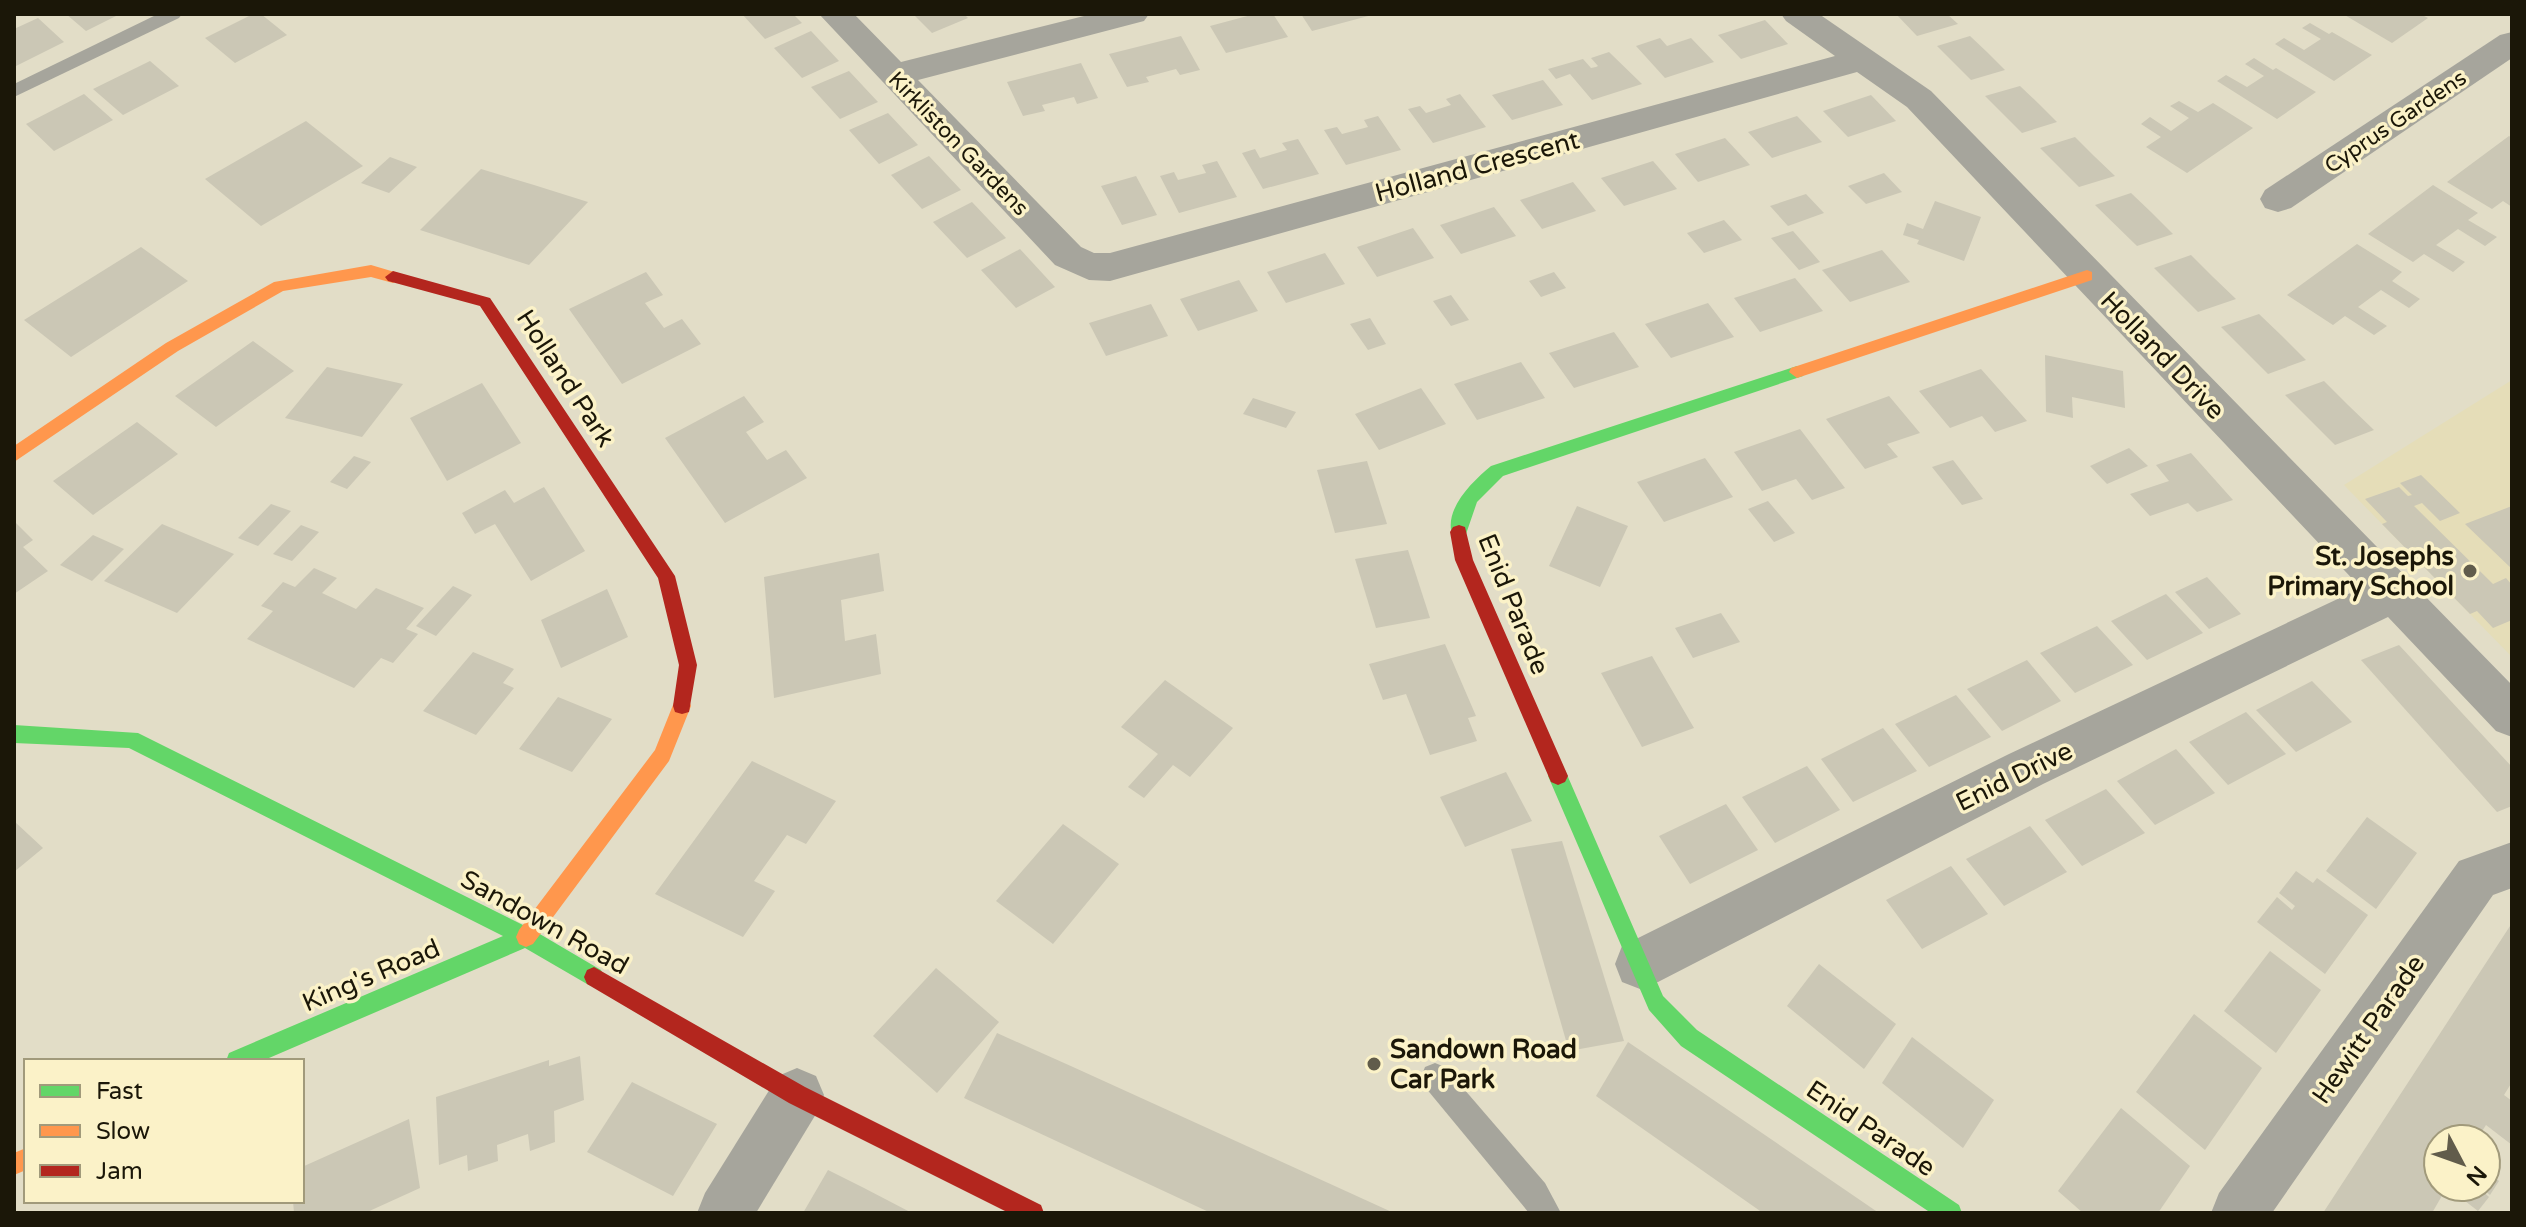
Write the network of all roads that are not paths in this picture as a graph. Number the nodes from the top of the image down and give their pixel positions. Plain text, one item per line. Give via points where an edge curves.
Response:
1 (173, 14) edge
2 (835, 14) edge
3 (1133, 14) edge
4 (1797, 14) edge
5 (2512, 43) edge
6 (1864, 59) junction
7 (893, 75) junction
8 (14, 91) edge
9 (2278, 199) dead end
10 (1089, 266) joint
11 (2087, 276) junction
12 (14, 455) edge
13 (2392, 594) junction
14 (2512, 716) edge
15 (14, 734) edge
16 (2512, 865) edge
17 (526, 937) junction
18 (1640, 964) junction
19 (242, 1059) edge
20 (1435, 1077) dead end
21 (797, 1095) junction
22 (725, 1213) edge
23 (1033, 1213) edge
24 (1546, 1213) edge
25 (1951, 1213) edge
26 (2239, 1213) edge

1 - 8 lane
2 - 7 street, Kirkliston Gardens
3 - 7 street
4 - 6 street, Holland Drive
5 - 9 street, Cyprus Gardens
6 - 10 street, Holland Crescent via 1110,267
6 - 11 street, Holland Drive via 1919,99
7 - 10 street, Kirkliston Gardens via 1068,256
11 - 13 street, Holland Drive
11 - 18 street, Enid Parade via 1497,471 1461,508 1457,532 1464,560
12 - 17 street, Holland Park via 172,347 279,286 371,271 485,302 666,576 688,665 684,701 662,755
13 - 14 street, Holland Drive
13 - 18 street, Enid Drive via 2026,769
15 - 17 street, Sandown Road via 131,739
16 - 26 street, Hewitt Parade via 2476,878
17 - 19 street, King's Road
17 - 21 street, Sandown Road
18 - 25 street, Enid Parade via 1656,1003 1689,1038
20 - 24 lane
21 - 22 street
21 - 23 street, Sandown Road

